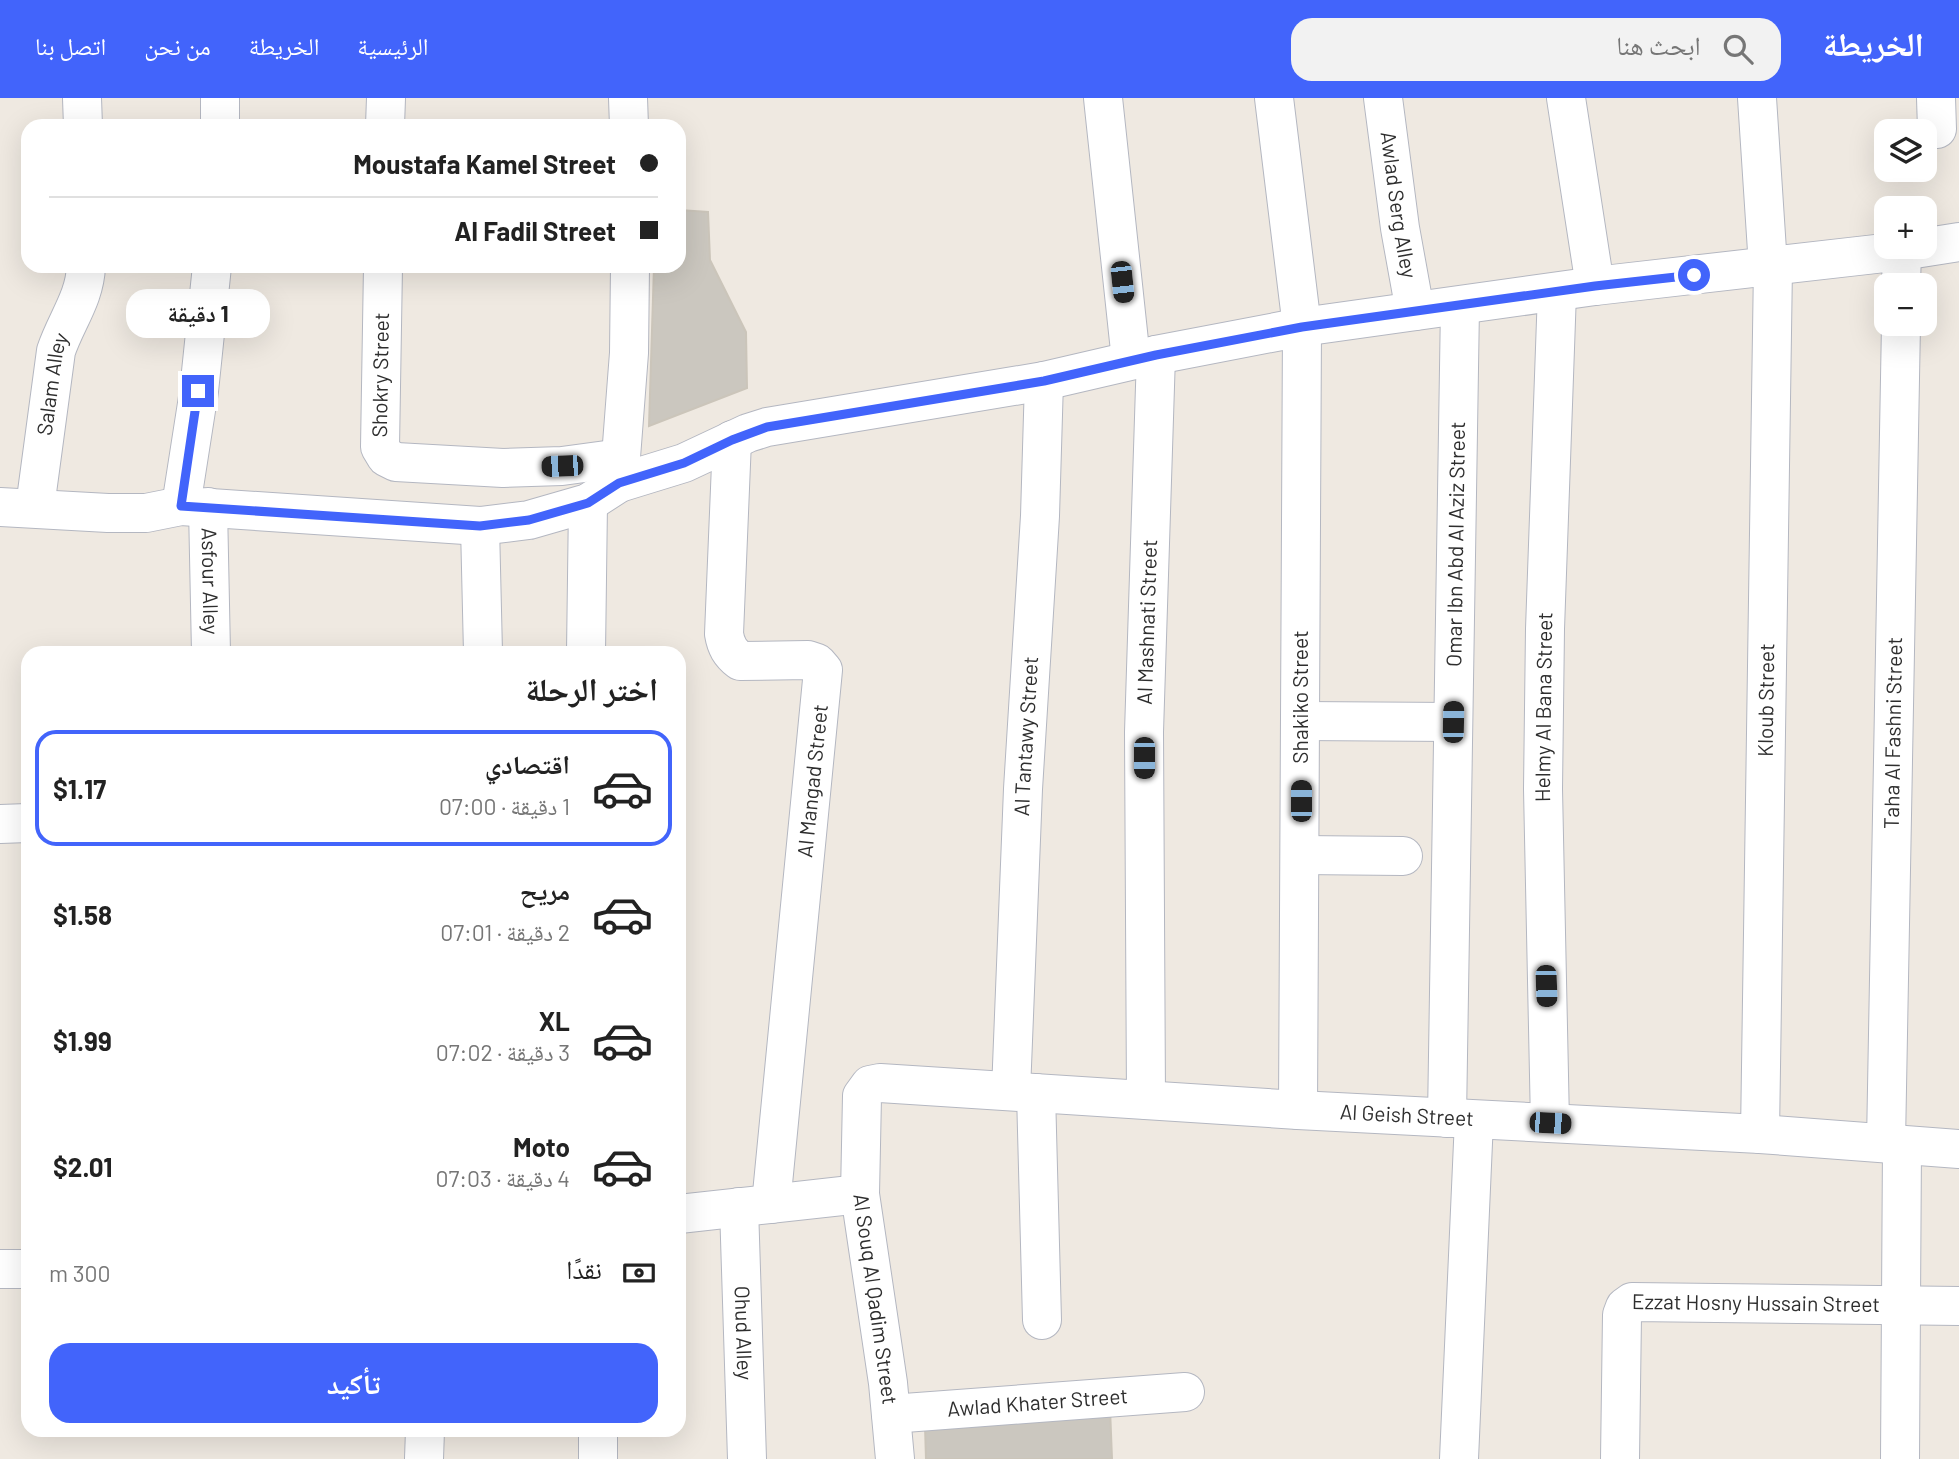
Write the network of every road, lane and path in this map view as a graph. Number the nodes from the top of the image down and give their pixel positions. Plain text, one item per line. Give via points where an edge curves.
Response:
1 (82, 98) edge
2 (220, 98) edge
3 (386, 98) edge
4 (628, 98) edge
5 (1103, 98) edge
6 (1274, 98) edge
7 (1383, 98) edge
8 (1566, 98) edge
9 (1758, 98) edge
10 (83, 119) edge
11 (220, 119) edge
12 (385, 119) edge
13 (629, 119) edge
14 (1959, 242) edge
15 (1770, 266) junction
16 (1902, 268) edge
17 (85, 273) edge
18 (211, 273) edge
19 (383, 273) edge
20 (630, 273) edge
21 (1595, 286) junction
22 (1557, 292) junction
23 (1460, 306) junction
24 (1415, 311) junction
25 (1302, 327) junction
26 (1901, 336) edge
27 (1143, 357) junction
28 (1044, 381) junction
29 (732, 440) junction
30 (609, 481) junction
31 (195, 506) junction
32 (18, 507) edge
33 (480, 526) junction
34 (210, 646) edge
35 (483, 646) edge
36 (587, 646) edge
37 (1301, 721) junction
38 (1453, 722) junction
39 (21, 823) edge
40 (0, 824) edge
41 (1301, 855) junction
42 (1403, 856) dead end
43 (1024, 1092) junction
44 (862, 1096) joint
45 (1146, 1100) junction
46 (1298, 1110) junction
47 (1460, 1119) junction
48 (1550, 1123) junction
49 (1759, 1134) junction
50 (1894, 1144) junction
51 (1959, 1149) edge
52 (860, 1195) junction
53 (755, 1206) junction
54 (686, 1213) edge
55 (0, 1269) edge
56 (21, 1269) edge
57 (1901, 1306) junction
58 (1959, 1306) edge
59 (1042, 1320) dead end
60 (1185, 1392) dead end
61 (891, 1414) junction
62 (425, 1437) edge
63 (598, 1437) edge
64 (424, 1459) edge
65 (597, 1459) edge
66 (747, 1459) edge
67 (895, 1459) edge
68 (1459, 1459) edge
69 (1620, 1459) edge
70 (1900, 1459) edge

1 - 10 street
2 - 11 street
3 - 12 street
4 - 13 street
5 - 27 street, Al Mashnati Street
6 - 25 street, Shakiko Street
7 - 24 street, Awlad Serg Alley
8 - 21 street
9 - 15 street, Kloub Street
14 - 16 street
15 - 16 street
15 - 21 street
15 - 49 street, Kloub Street
17 - 32 street, Salam Alley via 79,304 56,351
18 - 31 street, Asfour Alley via 200,379
19 - 30 street, Shokry Street via 380,447 386,457 396,462 503,468 562,466
20 - 30 street via 629,353
21 - 22 street
22 - 23 street
22 - 48 street, Helmy Al Bana Street via 1545,629
23 - 24 street
23 - 38 street, Omar Ibn Abd Al Aziz Street
24 - 25 street
25 - 27 street
25 - 37 street, Shakiko Street
26 - 50 street, Taha Al Fashni Street
27 - 28 street
27 - 45 street, Al Mashnati Street
28 - 29 street via 767,427
28 - 43 street, Al Tantawy Street via 1041,516 1023,789
29 - 30 street via 684,463
29 - 53 street, Al Mangad Street via 726,645 740,661 808,660 823,670
30 - 33 street via 529,520
30 - 36 street
31 - 32 street via 146,513
31 - 33 street
31 - 34 street, Asfour Alley
33 - 35 street
37 - 38 street
37 - 41 street, Shakiko Street
38 - 47 street, Omar Ibn Abd Al Aziz Street
39 - 40 street
41 - 42 street
41 - 46 street, Shakiko Street
43 - 44 street, Al Geish Street via 880,1083 870,1085
43 - 45 street, Al Geish Street
43 - 59 street, Al Tantawy Street
44 - 52 street, Al Souq Al Qadim Street
45 - 46 street, Al Geish Street
46 - 47 street, Al Geish Street
47 - 48 street, Al Geish Street
47 - 68 street, Omar Ibn Abd Al Aziz Street
48 - 49 street, Al Geish Street
49 - 50 street, Al Geish Street
50 - 51 street, Al Geish Street
50 - 57 street, Taha Al Fashni Street
52 - 53 street
52 - 61 street, Al Souq Al Qadim Street
53 - 54 street
53 - 66 street, Ohud Alley
55 - 56 street
57 - 58 street, Ezzat Hosny Hussain Street
57 - 69 street, Ezzat Hosny Hussain Street via 1632,1302 1622,1315
57 - 70 street, Taha Al Fashni Street
60 - 61 street, Awlad Khater Street
61 - 67 street, Al Souq Al Qadim Street
62 - 64 street
63 - 65 street

